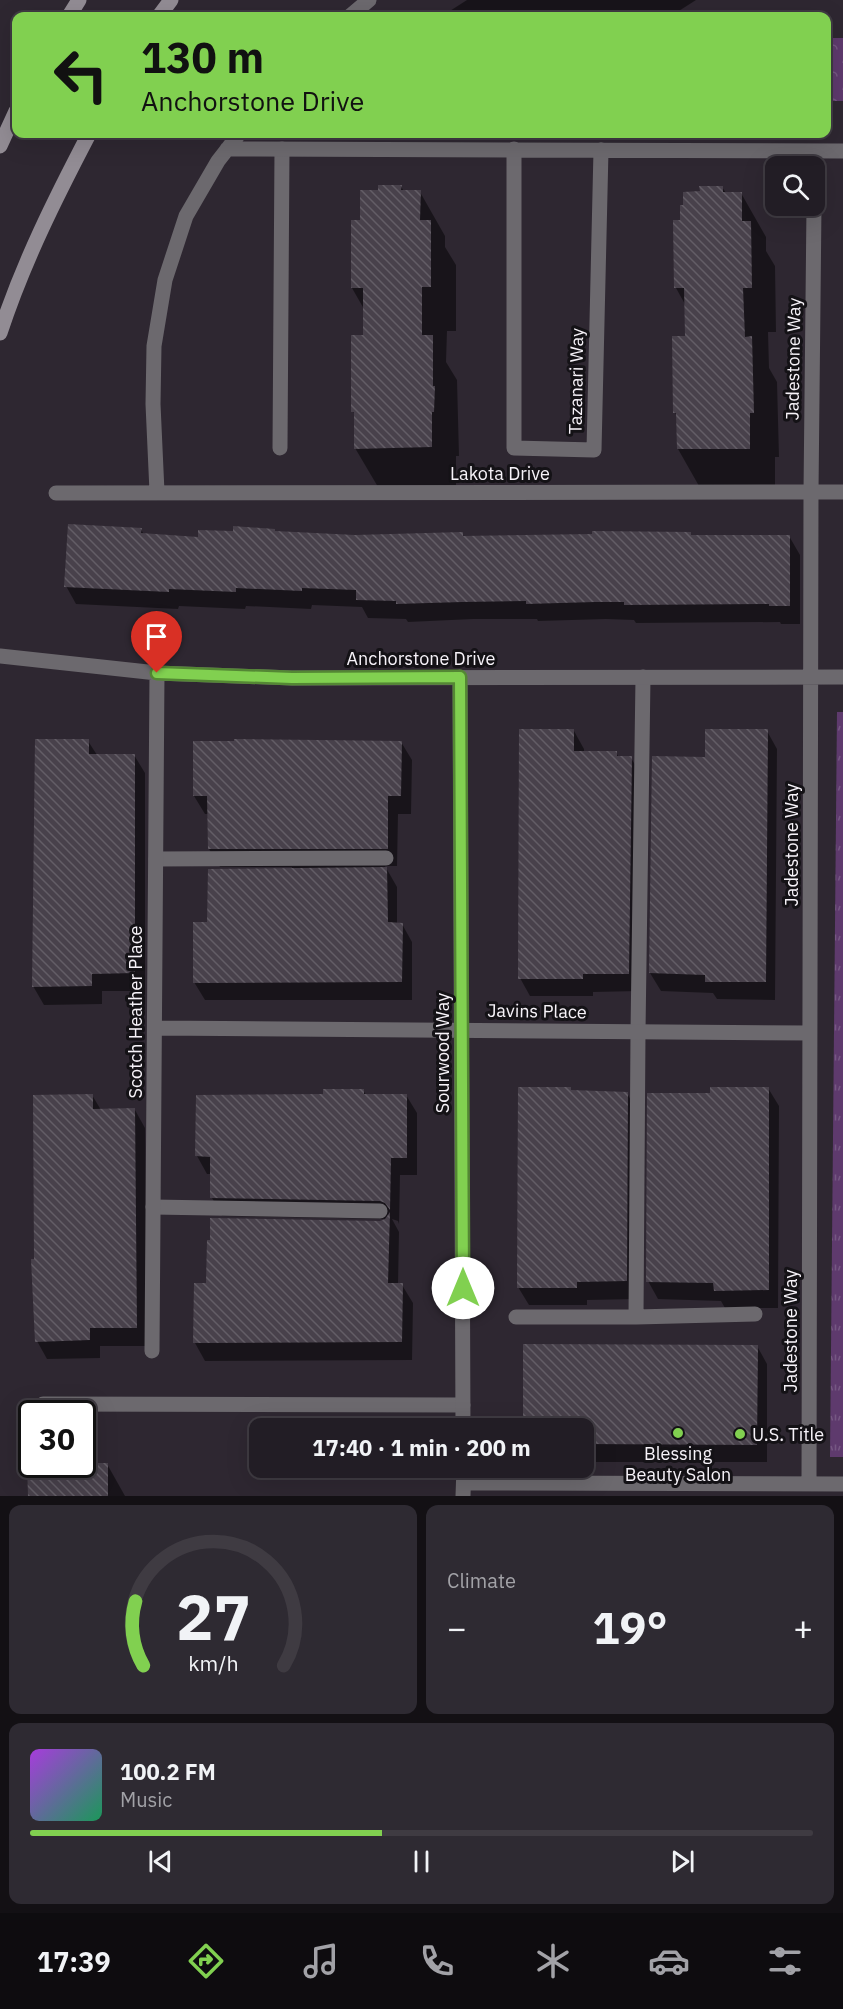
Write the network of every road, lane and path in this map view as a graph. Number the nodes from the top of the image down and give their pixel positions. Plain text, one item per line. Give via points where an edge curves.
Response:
1 (369, 0) edge
2 (355, 12) edge
3 (12, 120) edge
4 (87, 138) edge
5 (235, 138) edge
6 (0, 146) edge
7 (282, 148) junction
8 (227, 149) junction
9 (514, 149) junction
10 (601, 150) junction
11 (815, 151) junction
12 (843, 151) edge
13 (815, 156) edge
14 (814, 216) edge
15 (0, 333) edge
16 (280, 448) dead end
17 (157, 492) junction
18 (811, 492) junction
19 (843, 492) edge
20 (56, 493) dead end
21 (0, 656) edge
22 (157, 673) junction
23 (460, 677) junction
24 (643, 677) junction
25 (812, 677) junction
26 (843, 677) edge
27 (386, 858) dead end
28 (156, 859) junction
29 (155, 1028) junction
30 (462, 1030) junction
31 (638, 1032) junction
32 (810, 1033) junction
33 (153, 1207) junction
34 (380, 1211) dead end
35 (755, 1314) dead end
36 (516, 1317) dead end
37 (636, 1317) junction
38 (152, 1351) dead end
39 (96, 1404) edge
40 (463, 1405) junction
41 (463, 1418) edge
42 (809, 1484) junction
43 (843, 1484) edge
44 (463, 1490) edge

1 - 2 street
3 - 6 main road
4 - 15 main road via 25,263
5 - 8 street
7 - 8 street
7 - 9 street
7 - 16 street
8 - 17 street via 186,216 165,280 154,346
9 - 10 street
9 - 10 street, Tazanari Way via 514,448 594,450
10 - 11 street
11 - 12 street
11 - 13 street
14 - 18 street, Jadestone Way
17 - 18 street, Lakota Drive
17 - 20 street, Lakota Drive
18 - 19 street, Lakota Drive
18 - 25 street, Jadestone Way
21 - 22 street, Anchorstone Drive
22 - 23 street, Anchorstone Drive via 292,678
22 - 28 street, Scotch Heather Place
23 - 24 street, Anchorstone Drive
23 - 30 street, Sourwood Way
24 - 25 street, Anchorstone Drive
24 - 31 street
25 - 26 street, Anchorstone Drive
25 - 32 street, Jadestone Way
27 - 28 street
28 - 29 street, Scotch Heather Place
29 - 30 street, Javins Place
29 - 33 street, Scotch Heather Place
30 - 31 street, Javins Place
30 - 40 street, Sourwood Way
31 - 32 street, Javins Place
31 - 37 street
32 - 42 street, Jadestone Way
33 - 34 street
33 - 38 street, Scotch Heather Place
35 - 37 street
36 - 37 street
39 - 40 street
40 - 41 street, Sourwood Way
42 - 43 street
42 - 44 street

